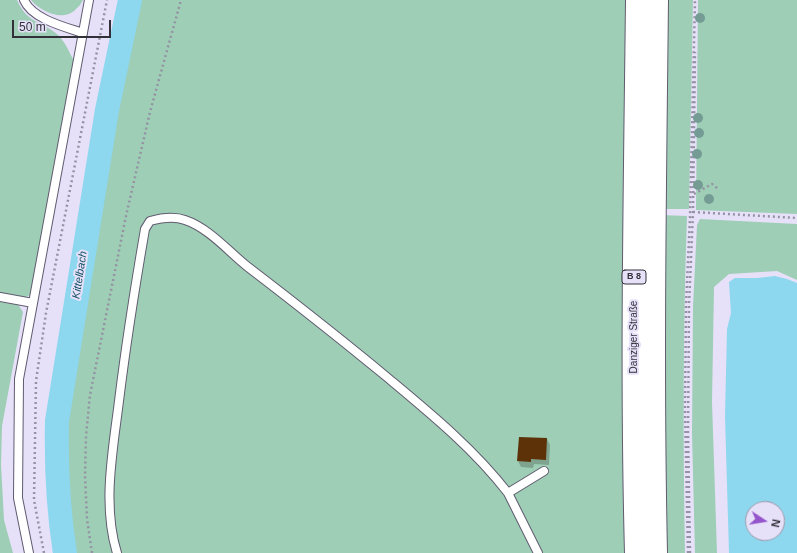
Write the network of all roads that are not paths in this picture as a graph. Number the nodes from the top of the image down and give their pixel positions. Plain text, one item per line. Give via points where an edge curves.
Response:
1 (24, 0) edge
2 (89, 0) edge
3 (637, 0) edge
4 (657, 0) edge
5 (83, 33) junction
6 (0, 298) edge
7 (33, 303) junction
8 (544, 471) dead end
9 (508, 493) junction
10 (29, 553) edge
11 (117, 553) edge
12 (538, 553) edge
13 (636, 553) edge
14 (656, 553) edge

1 - 5 lane via 28,8 35,13
2 - 5 lane
3 - 13 highway, Danziger Straße / B 8 via 634,248
4 - 14 highway, Danziger Straße / B 8 via 654,226
5 - 7 lane
6 - 7 lane
7 - 10 lane via 19,379 18,498
8 - 9 lane
9 - 11 lane via 493,474 438,419 202,229 186,220 160,218 150,221 145,229 116,425 109,506
9 - 12 lane

